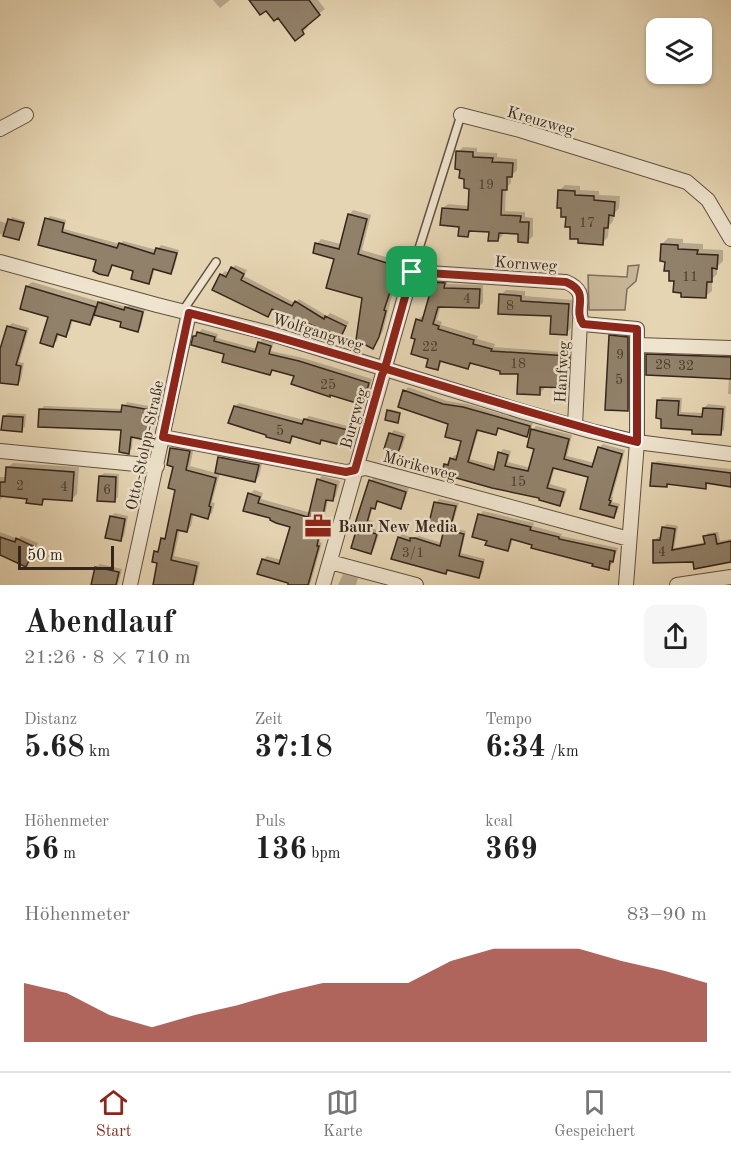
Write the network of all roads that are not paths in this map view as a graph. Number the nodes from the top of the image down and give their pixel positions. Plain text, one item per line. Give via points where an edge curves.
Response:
1 (26, 115) dead end
2 (461, 115) joint
3 (0, 129) edge
4 (731, 239) edge
5 (0, 262) edge
6 (216, 262) dead end
7 (414, 267) junction
8 (186, 312) junction
9 (580, 320) junction
10 (637, 345) junction
11 (731, 348) edge
12 (385, 368) junction
13 (575, 426) junction
14 (163, 437) junction
15 (637, 442) junction
16 (0, 451) edge
17 (731, 454) edge
18 (157, 466) junction
19 (355, 470) junction
20 (629, 539) junction
21 (330, 562) junction
22 (731, 577) edge
23 (130, 585) edge
24 (323, 585) edge
25 (416, 585) edge
26 (626, 585) edge
27 (677, 585) edge

1 - 3 street
2 - 4 street, Kreuzweg via 687,182 708,200
2 - 7 lane, Kreuzweg
5 - 8 street, Wolfgangweg
6 - 8 lane
7 - 9 street, Kornweg via 566,282 576,286 581,297
7 - 12 street, Burgweg
8 - 12 street, Wolfgangweg
8 - 14 street, Otto-Stolpp-Straße
9 - 10 street via 583,324 637,329
9 - 13 street, Hanfweg
10 - 11 street
10 - 15 street
12 - 13 street, Wolfgangweg
12 - 19 street, Burgweg
13 - 15 street, Wolfgangweg
14 - 18 street, Otto-Stolpp-Straße
14 - 19 street, Mörikeweg via 346,472
15 - 17 street, Wolfgangweg
15 - 20 street
16 - 18 street
18 - 23 street, Otto-Stolpp-Straße
19 - 20 street, Mörikeweg via 366,468
19 - 21 street, Burgweg
20 - 26 street
21 - 24 street, Burgweg
21 - 25 street
22 - 27 street

